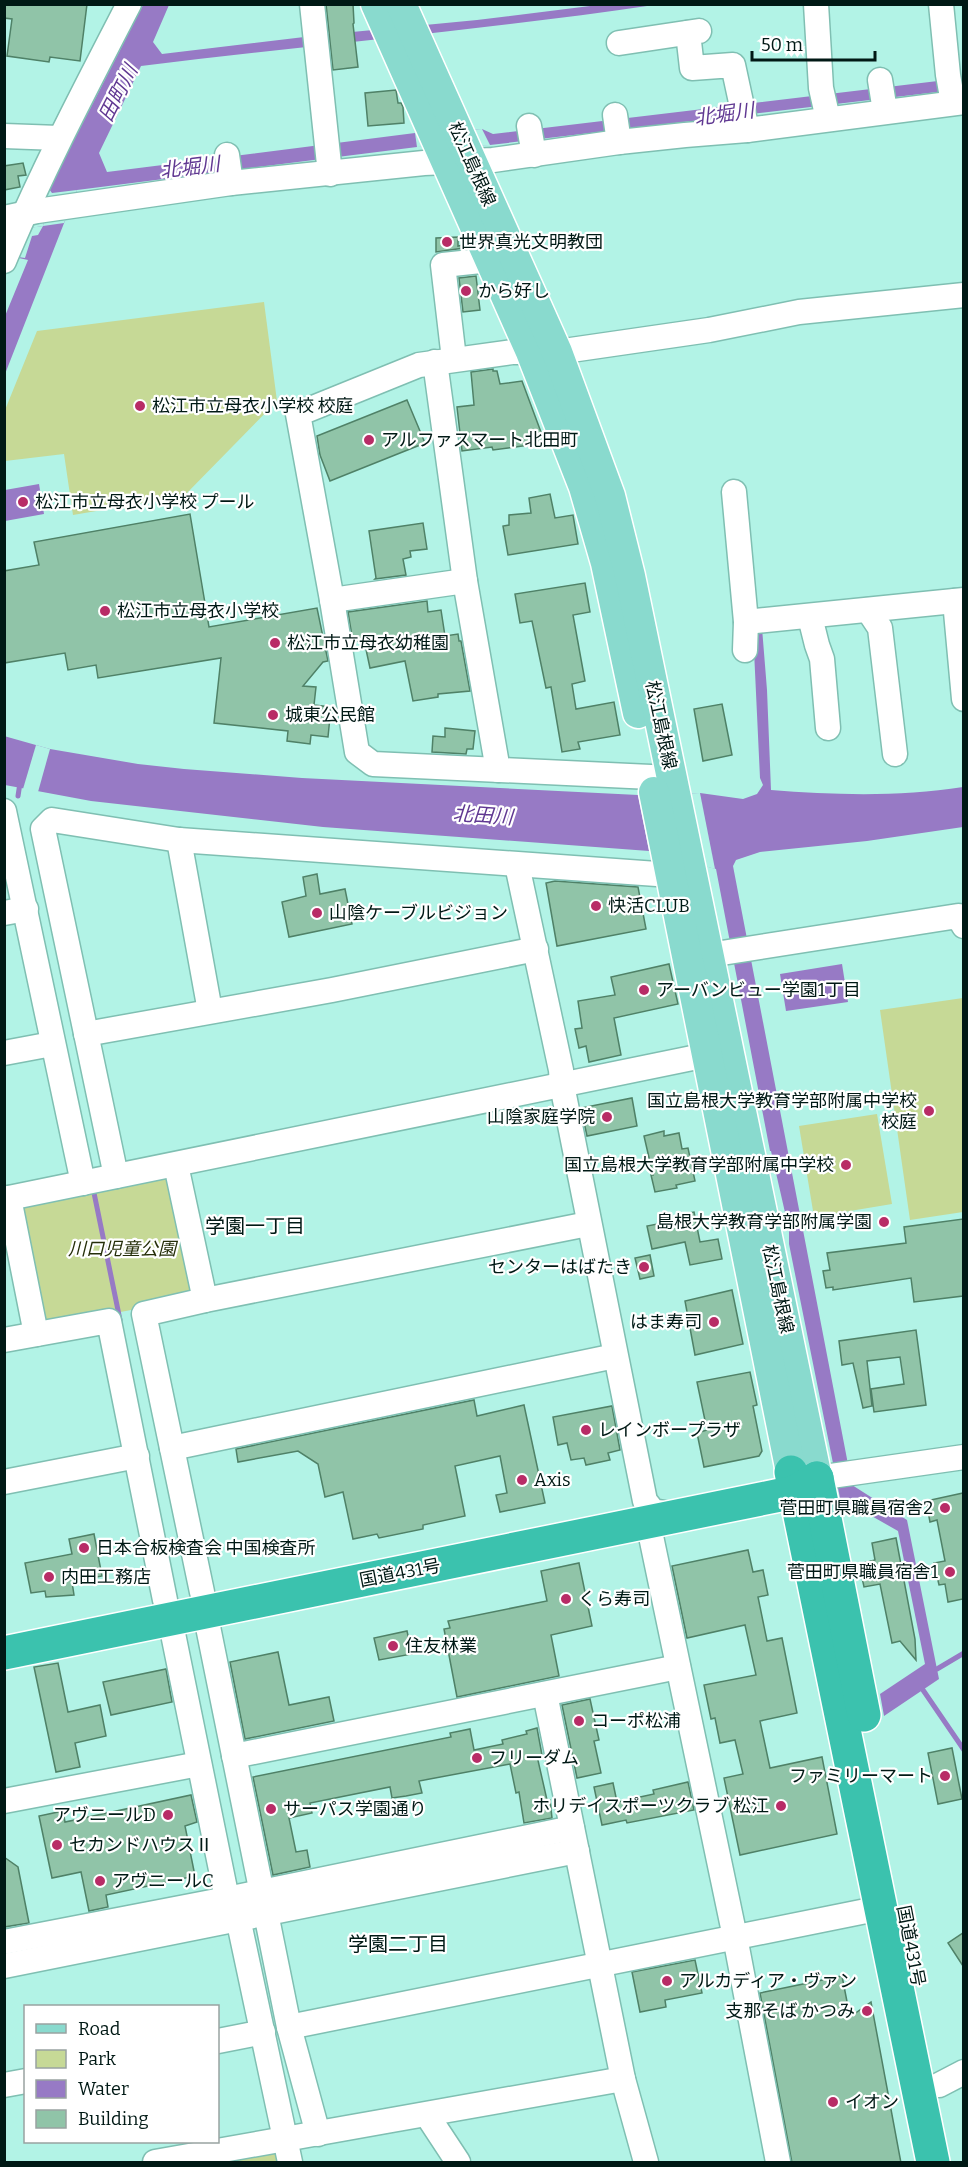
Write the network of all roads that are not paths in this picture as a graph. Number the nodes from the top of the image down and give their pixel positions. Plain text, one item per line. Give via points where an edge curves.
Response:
1 (129, 4) edge
2 (312, 4) edge
3 (376, 4) edge
4 (401, 4) edge
5 (816, 4) edge
6 (940, 4) edge
7 (619, 43) dead end
8 (954, 93) edge
9 (825, 106) junction
10 (744, 117) junction
11 (4, 136) edge
12 (59, 138) junction
13 (452, 147) junction
14 (328, 159) junction
15 (21, 217) edge
16 (6, 259) edge
17 (490, 260) junction
18 (963, 295) edge
19 (544, 352) junction
20 (445, 361) junction
21 (734, 492) dead end
22 (465, 581) junction
23 (332, 600) junction
24 (959, 600) edge
25 (868, 610) junction
26 (810, 616) junction
27 (746, 622) junction
28 (745, 650) dead end
29 (963, 699) edge
30 (828, 728) dead end
31 (895, 754) dead end
32 (498, 770) junction
33 (660, 784) junction
34 (4, 811) edge
35 (179, 840) junction
36 (517, 865) junction
37 (677, 867) junction
38 (15, 911) edge
39 (963, 927) edge
40 (536, 949) junction
41 (729, 951) junction
42 (210, 1011) junction
43 (86, 1034) junction
44 (52, 1044) junction
45 (4, 1053) edge
46 (707, 1055) junction
47 (561, 1085) junction
48 (176, 1165) junction
49 (96, 1180) junction
50 (7, 1198) edge
51 (588, 1224) junction
52 (205, 1300) junction
53 (36, 1334) junction
54 (4, 1340) edge
55 (615, 1356) junction
56 (172, 1448) junction
57 (137, 1456) junction
58 (963, 1457) edge
59 (801, 1481) junction
60 (4, 1482) edge
61 (647, 1512) junction
62 (204, 1602) junction
63 (168, 1609) junction
64 (4, 1632) edge
65 (4, 1653) edge
66 (678, 1667) junction
67 (545, 1694) junction
68 (853, 1718) junction
69 (234, 1756) junction
70 (199, 1764) junction
71 (4, 1801) edge
72 (574, 1839) junction
73 (264, 1902) junction
74 (233, 1908) junction
75 (881, 1908) junction
76 (735, 1937) junction
77 (4, 1942) edge
78 (600, 1965) junction
79 (4, 1966) edge
80 (289, 2026) junction
81 (262, 2032) junction
82 (219, 2041) edge
83 (951, 2078) edge
84 (623, 2079) junction
85 (24, 2081) edge
86 (4, 2085) edge
87 (427, 2115) junction
88 (318, 2134) junction
89 (284, 2138) junction
90 (155, 2163) edge
91 (290, 2163) edge
92 (458, 2163) edge
93 (646, 2163) edge
94 (778, 2163) edge
95 (933, 2163) edge
96 (955, 2163) edge

1 - 12 street
2 - 14 street
3 - 13 main road, 松江島根線
4 - 13 main road, 松江島根線
5 - 9 street
6 - 8 street
7 - 10 street via 694,32 692,68 734,65
8 - 9 street via 882,97
9 - 10 street
10 - 13 street via 685,135 617,130 532,141 493,160
11 - 12 street
12 - 15 street
13 - 14 street
13 - 17 main road, 松江島根線
13 - 19 main road, 松江島根線
14 - 15 street via 229,170
15 - 16 street
17 - 19 main road, 松江島根線
17 - 20 street via 443,265
18 - 19 street via 800,312 710,330
19 - 20 street
19 - 33 main road, 松江島根線 via 610,496 630,576
20 - 22 street
20 - 23 street via 419,364 298,414
21 - 27 street
22 - 23 street
22 - 32 street
23 - 32 street via 357,752 373,764
24 - 25 street
24 - 29 street
25 - 26 street
25 - 31 street via 880,628
26 - 27 street
26 - 30 street via 822,658
27 - 28 street
32 - 33 street
33 - 37 main road, 松江島根線
34 - 38 street
35 - 36 street
35 - 42 street
35 - 43 street via 52,820 43,829
36 - 37 street
36 - 40 street
37 - 41 main road, 松江島根線
37 - 46 main road, 松江島根線
38 - 44 street
39 - 41 street via 958,916
40 - 42 street
40 - 47 street
41 - 59 main road, 松江島根線
42 - 43 street
43 - 49 street
44 - 45 street
44 - 49 street
46 - 47 street
46 - 59 main road, 松江島根線
47 - 48 street
47 - 51 street
48 - 49 street
48 - 52 street
49 - 50 street
50 - 53 street
51 - 52 street
51 - 55 street
52 - 56 street via 144,1314
53 - 54 street
53 - 57 street via 109,1321
55 - 56 street
55 - 61 street
56 - 62 street
57 - 60 street
57 - 63 street
58 - 59 street
59 - 61 highway, 国道431号
59 - 61 highway, 国道431号 via 680,1516
59 - 68 highway, 国道431号
61 - 62 highway, 国道431号
61 - 66 street
62 - 63 highway, 国道431号
62 - 69 street
63 - 64 highway, 国道431号
63 - 65 highway, 国道431号
63 - 70 street
66 - 67 street
66 - 76 street
67 - 69 street
67 - 72 street
68 - 75 highway, 国道431号
68 - 83 highway, 国道431号
69 - 73 street
70 - 71 street
70 - 74 street
72 - 73 street
72 - 78 street
73 - 74 street
73 - 80 street
74 - 77 street
74 - 79 street
74 - 81 street
75 - 76 street
75 - 95 highway, 国道431号
76 - 78 street
76 - 94 street
78 - 80 street
78 - 84 street
80 - 88 street
81 - 82 street
81 - 89 street
83 - 96 highway, 国道431号
84 - 87 street
84 - 93 street
85 - 86 street
87 - 88 street
87 - 92 street
88 - 89 street
89 - 90 street
89 - 91 street

